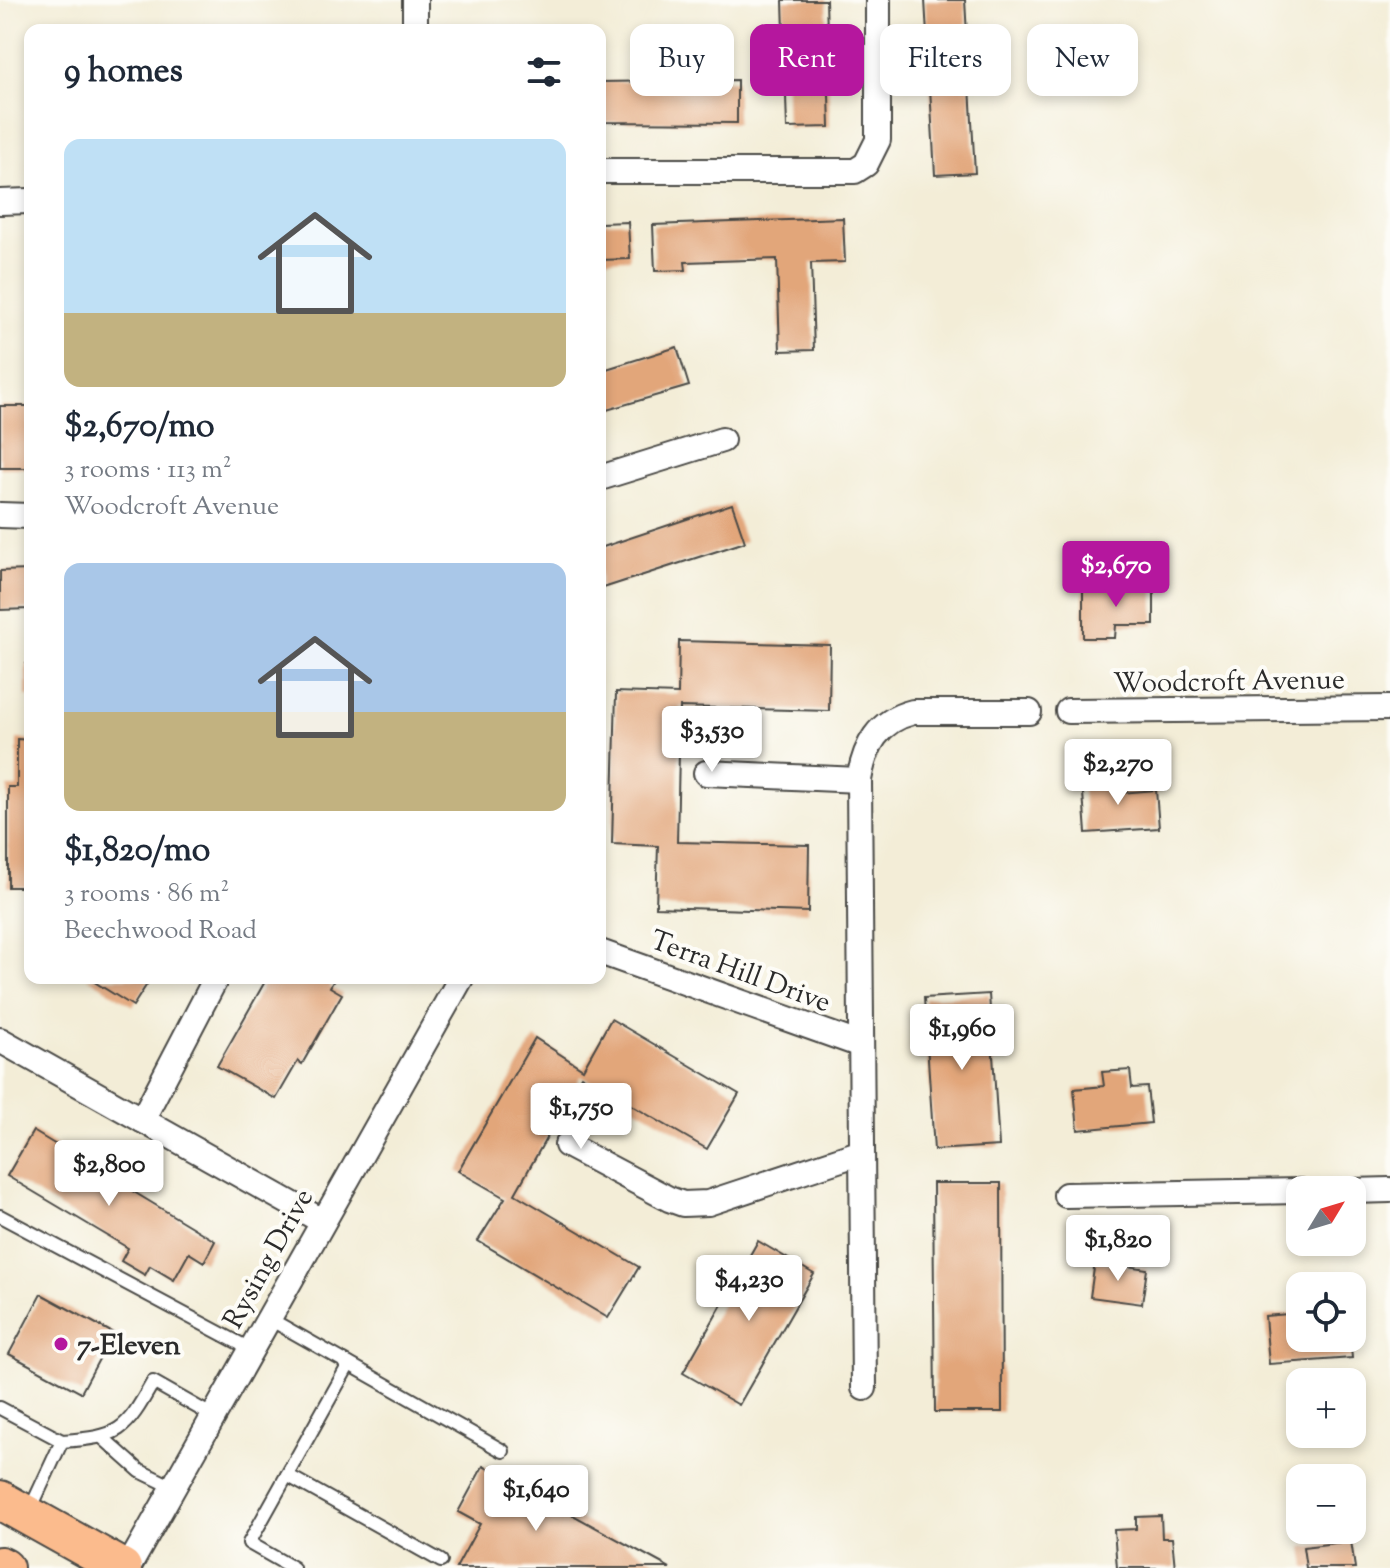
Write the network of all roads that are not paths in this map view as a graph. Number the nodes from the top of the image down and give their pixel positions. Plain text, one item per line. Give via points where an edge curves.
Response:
1 (415, 0) edge
2 (878, 0) edge
3 (415, 24) edge
4 (606, 171) edge
5 (24, 201) edge
6 (0, 202) edge
7 (722, 440) dead end
8 (606, 476) edge
9 (0, 515) edge
10 (24, 516) edge
11 (1390, 708) edge
12 (1068, 711) dead end
13 (1029, 712) dead end
14 (706, 773) dead end
15 (859, 780) junction
16 (606, 954) edge
17 (213, 984) edge
18 (458, 984) edge
19 (0, 1040) edge
20 (861, 1045) junction
21 (142, 1120) junction
22 (567, 1145) dead end
23 (862, 1152) junction
24 (1390, 1190) edge
25 (1286, 1191) edge
26 (1366, 1191) edge
27 (1066, 1195) dead end
28 (0, 1216) edge
29 (322, 1221) junction
30 (268, 1318) junction
31 (250, 1349) junction
32 (349, 1364) junction
33 (864, 1388) dead end
34 (0, 1408) edge
35 (213, 1416) junction
36 (103, 1438) junction
37 (62, 1441) junction
38 (503, 1451) dead end
39 (287, 1475) junction
40 (173, 1487) junction
41 (14, 1508) edge
42 (441, 1561) dead end
43 (125, 1568) edge
44 (293, 1568) edge

1 - 3 street
2 - 4 street via 878,140 866,164 855,171
5 - 6 street
7 - 8 street
9 - 10 street
11 - 12 street, Woodcroft Avenue
13 - 15 street, Terra Hill Drive via 898,715 867,744
14 - 15 street
15 - 20 street, Terra Hill Drive
16 - 20 street, Terra Hill Drive
17 - 21 street
18 - 29 street, Rysing Drive
19 - 21 street
20 - 23 street, Terra Hill Drive
21 - 29 street
22 - 23 street via 683,1204 708,1203
23 - 33 street, Terra Hill Drive
24 - 26 street
25 - 27 street
28 - 31 lane
29 - 30 street, Rysing Drive
30 - 31 street, Rysing Drive
30 - 32 lane
31 - 35 street, Rysing Drive
32 - 38 lane
32 - 39 lane
34 - 37 lane
35 - 36 lane via 153,1382 131,1420
35 - 40 street, Rysing Drive
36 - 37 lane
36 - 40 lane via 140,1471
37 - 41 lane
39 - 42 lane
39 - 44 lane via 249,1543
40 - 43 street, Rysing Drive
41 - 43 main road

